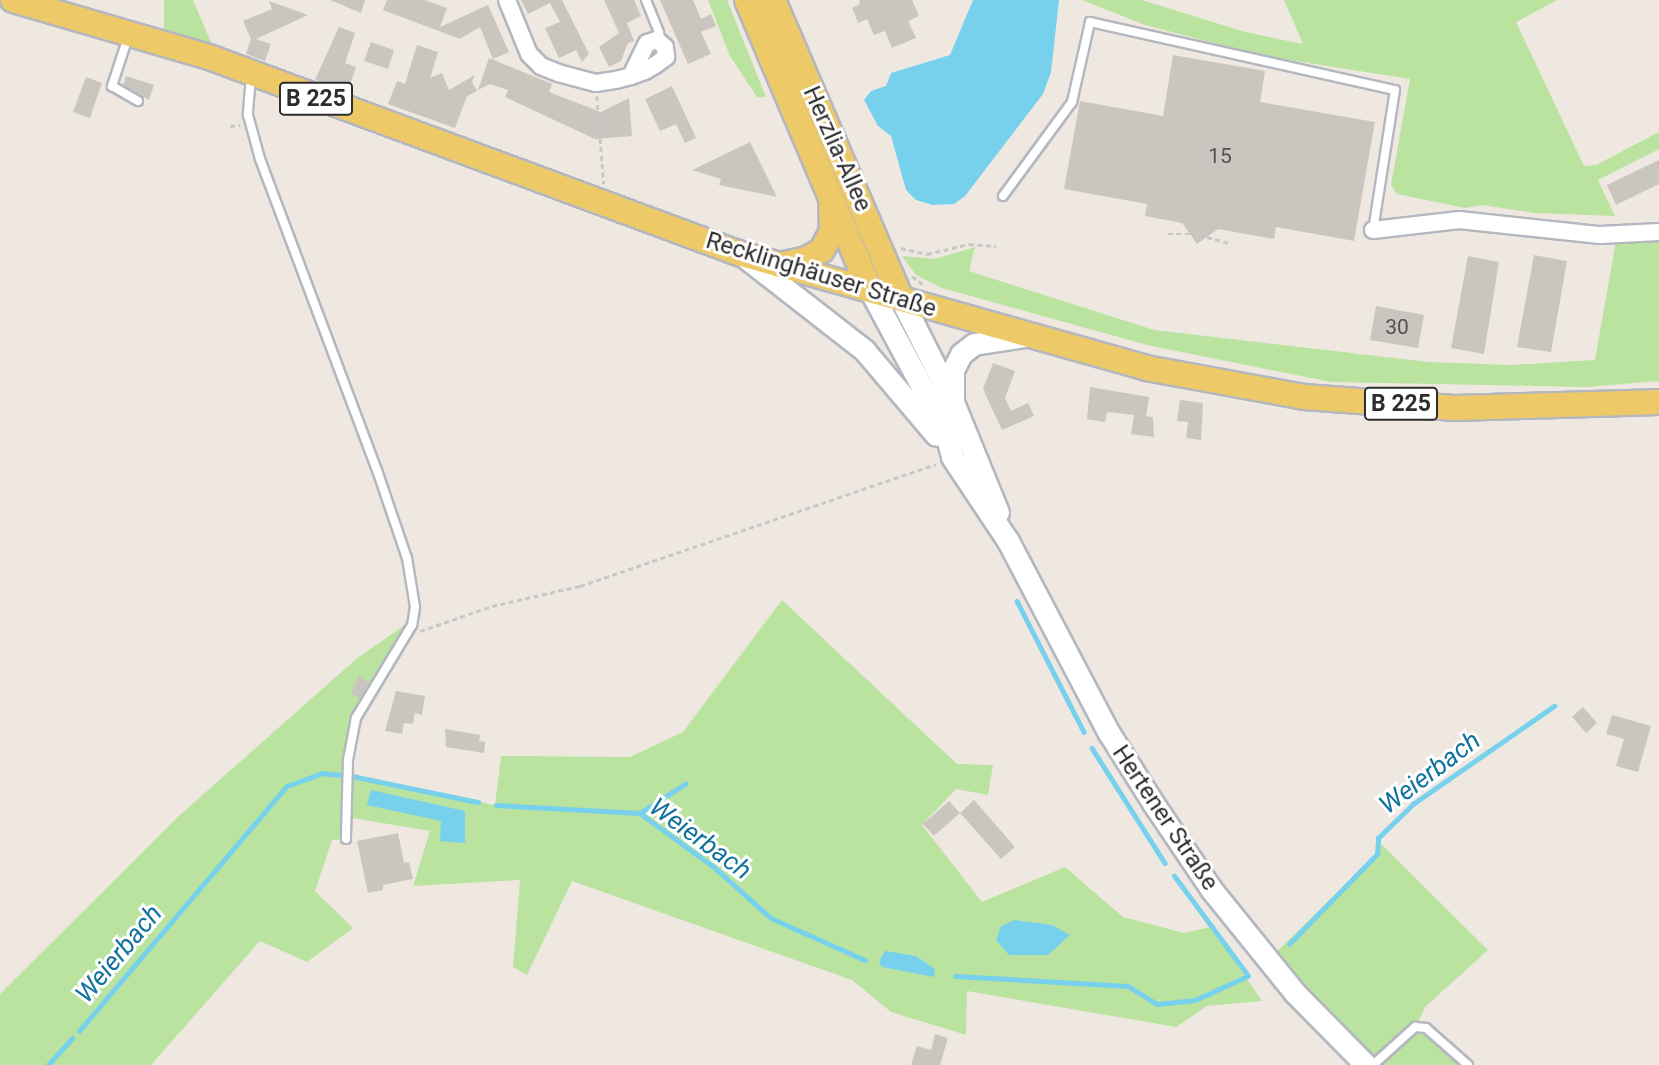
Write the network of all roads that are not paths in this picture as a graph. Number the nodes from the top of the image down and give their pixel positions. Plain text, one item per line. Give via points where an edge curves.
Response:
1 (13, 0) edge
2 (507, 0) edge
3 (646, 0) edge
4 (747, 0) edge
5 (773, 0) edge
6 (129, 34) junction
7 (657, 40) joint
8 (251, 74) junction
9 (138, 101) dead end
10 (830, 194) junction
11 (1003, 196) dead end
12 (1373, 230) joint
13 (1659, 232) edge
14 (738, 253) junction
15 (778, 265) junction
16 (870, 290) junction
17 (901, 299) junction
18 (1025, 336) junction
19 (1659, 401) edge
20 (953, 402) junction
21 (953, 457) junction
22 (1008, 541) junction
23 (346, 839) dead end
24 (1366, 1065) edge
25 (1373, 1065) edge
26 (1468, 1065) edge

1 - 6 main road, Recklinghäuser Straße / B 225
2 - 7 street via 530,54 541,66 596,83 631,76 666,57
3 - 7 lane via 659,33
4 - 10 main road, Herzlia-Allee
5 - 17 main road, Herzlia-Allee
6 - 8 main road, Recklinghäuser Straße / B 225
6 - 9 lane via 112,86
8 - 14 main road, Recklinghäuser Straße / B 225
8 - 23 lane via 248,115 260,159 407,558 415,607 412,625 356,718 348,761
10 - 15 main road via 832,231 822,250 807,259
10 - 16 main road, Herzlia-Allee
11 - 12 lane via 1072,102 1090,22 1395,90
12 - 13 street via 1459,220 1600,235
14 - 15 main road, Recklinghäuser Straße / B 225
14 - 21 main road via 864,350 888,373
15 - 16 main road, Recklinghäuser Straße / B 225
16 - 17 main road, Recklinghäuser Straße / B 225
16 - 21 main road, Hertener Straße via 945,430
17 - 18 main road, Recklinghäuser Straße / B 225
17 - 20 main road, Hertener Straße
18 - 19 main road, Recklinghäuser Straße / B 225 via 1146,368 1304,397 1455,408
18 - 20 main road via 974,344 961,354 953,370
20 - 22 main road, Hertener Straße
21 - 22 main road, Hertener Straße
22 - 24 main road, Hertener Straße via 1108,733 1211,889 1288,985
25 - 26 lane via 1415,1027 1426,1028

